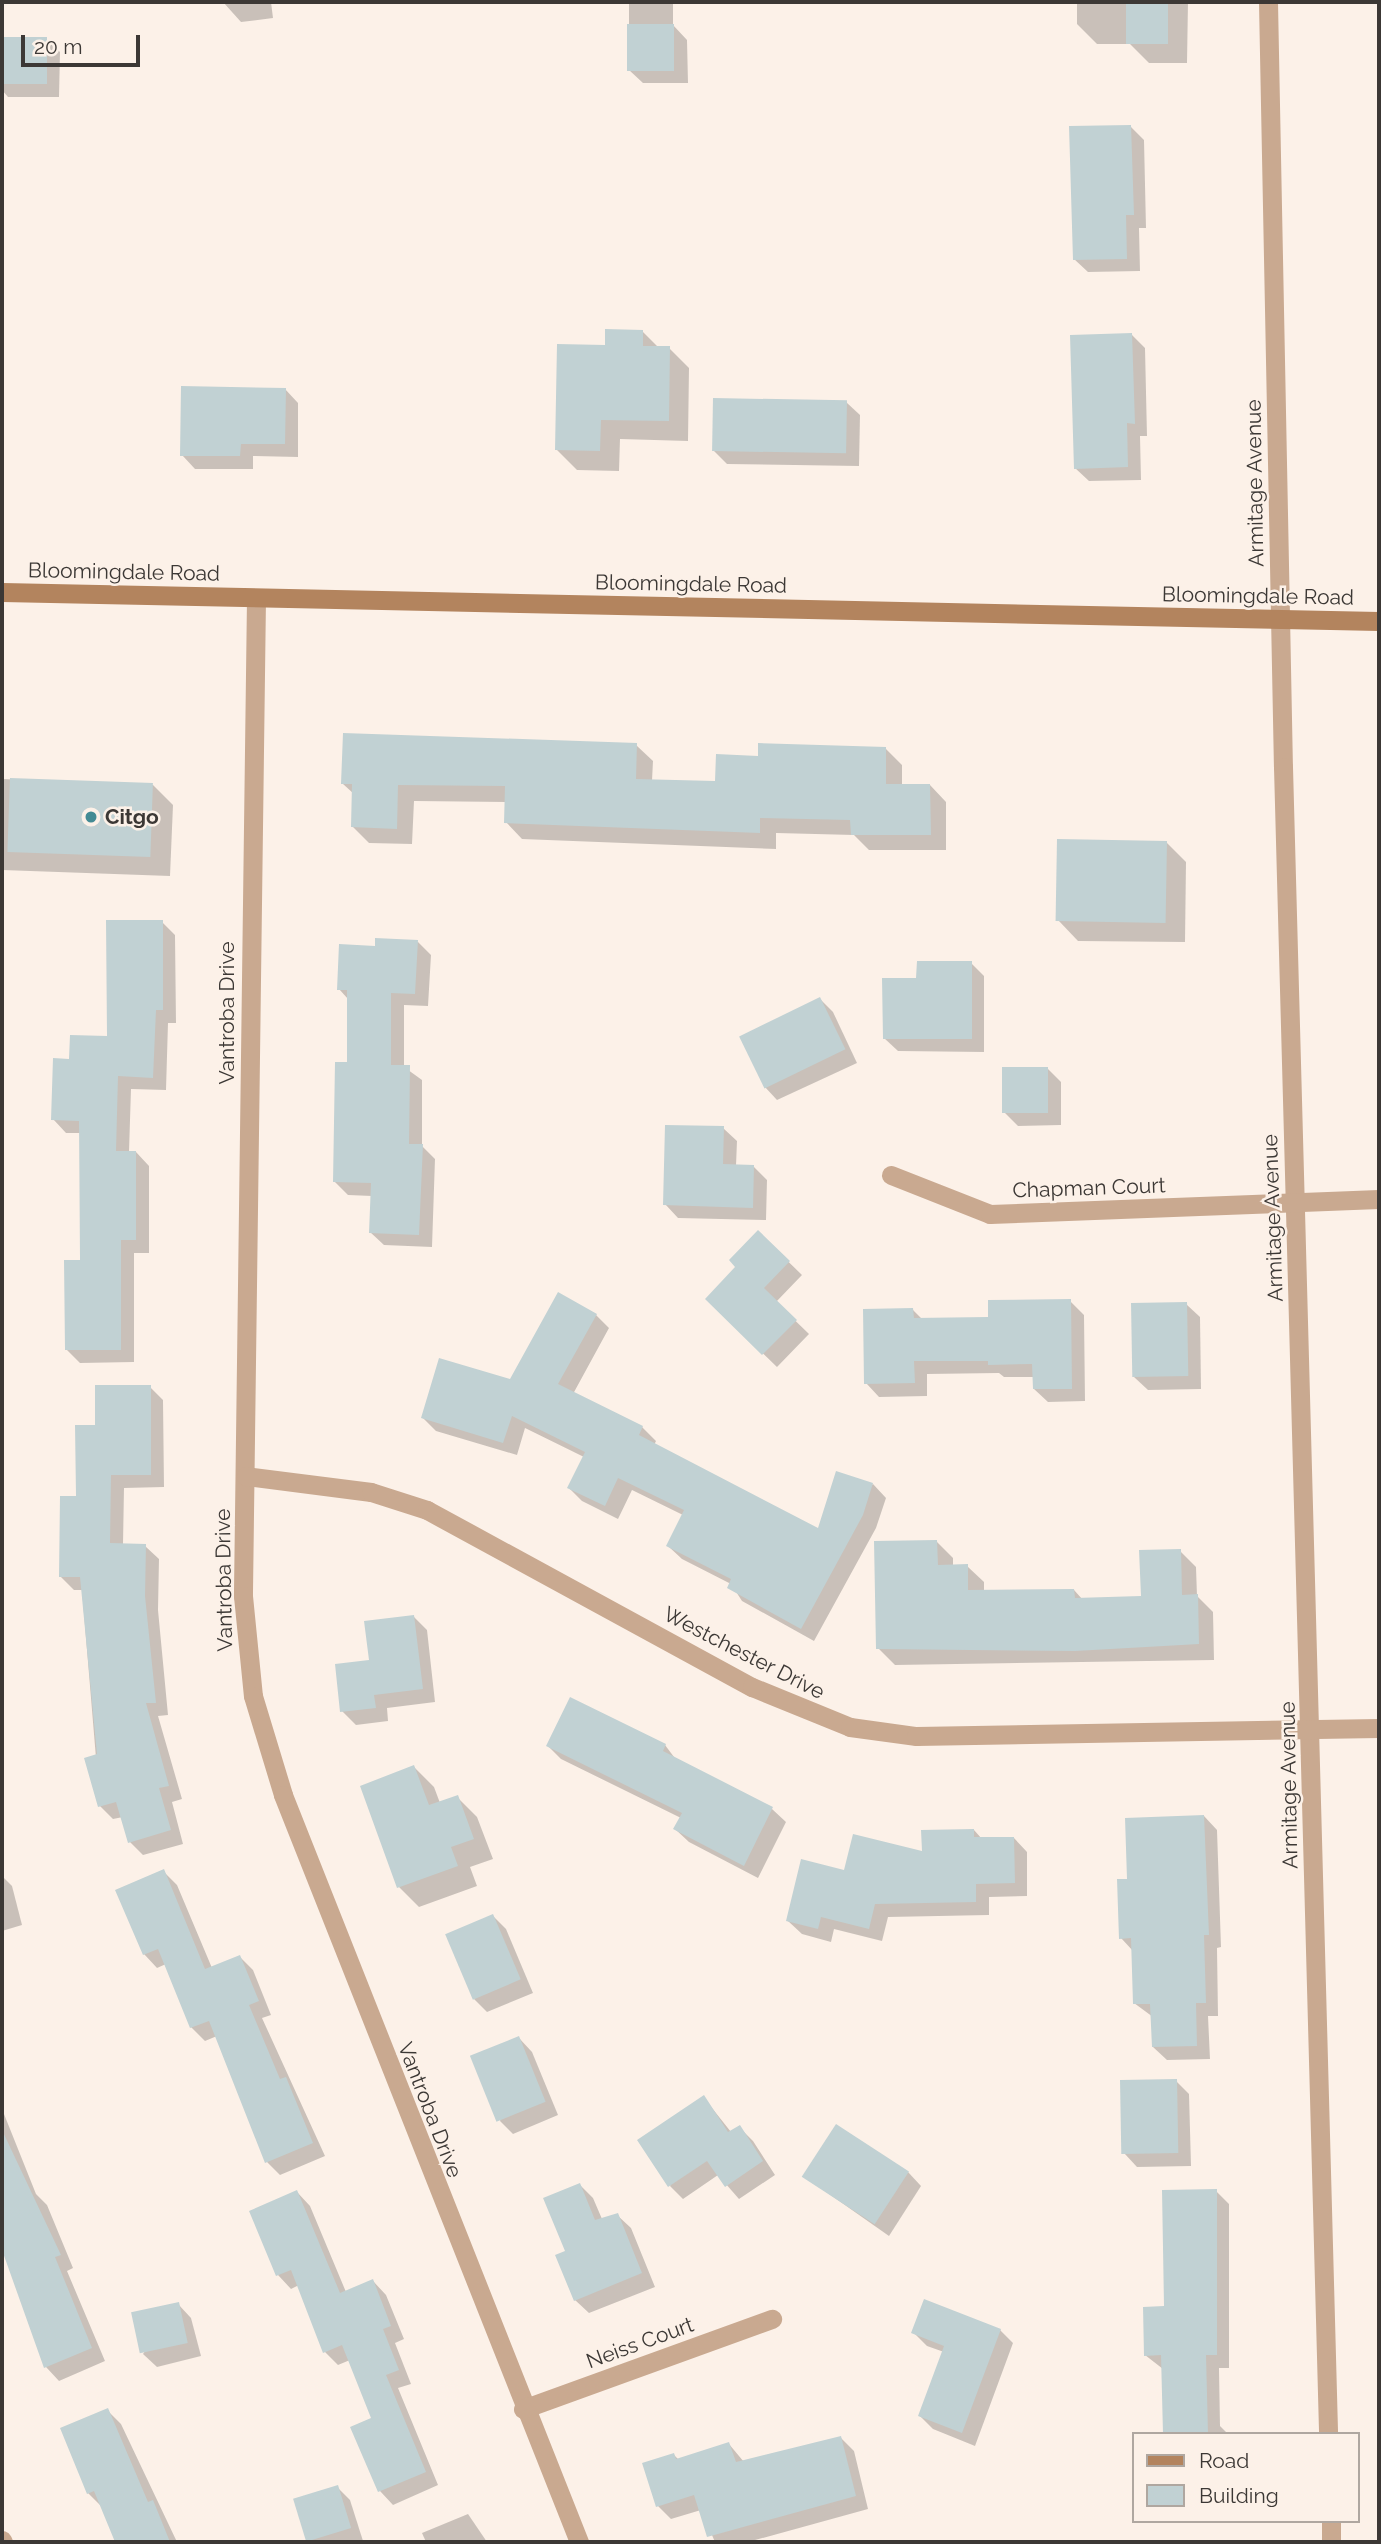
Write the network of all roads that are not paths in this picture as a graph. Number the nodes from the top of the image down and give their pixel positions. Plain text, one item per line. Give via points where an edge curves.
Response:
1 (1268, 2) edge
2 (2, 593) edge
3 (256, 598) junction
4 (1280, 619) junction
5 (1379, 621) edge
6 (891, 1175) dead end
7 (1379, 1199) edge
8 (1295, 1204) junction
9 (246, 1476) junction
10 (1311, 1727) junction
11 (1379, 1728) edge
12 (772, 2319) dead end
13 (523, 2409) junction
14 (1328, 2432) edge
15 (1331, 2523) edge
16 (579, 2542) edge
17 (1331, 2542) edge

1 - 4 street, Armitage Avenue
2 - 3 main road, Bloomingdale Road
3 - 4 main road, Bloomingdale Road
3 - 9 street, Vantroba Drive
4 - 5 main road, Bloomingdale Road
4 - 8 street, Armitage Avenue
6 - 8 street, Chapman Court via 990,1214
7 - 8 street, Chapman Court
8 - 10 street, Armitage Avenue
9 - 10 street, Westchester Drive via 371,1492 427,1510 752,1688 850,1727 916,1736
9 - 13 street, Vantroba Drive via 245,1639 263,1736
10 - 11 street, Westchester Drive
10 - 14 street, Armitage Avenue
12 - 13 street, Neiss Court
13 - 16 street, Vantroba Drive
15 - 17 street

